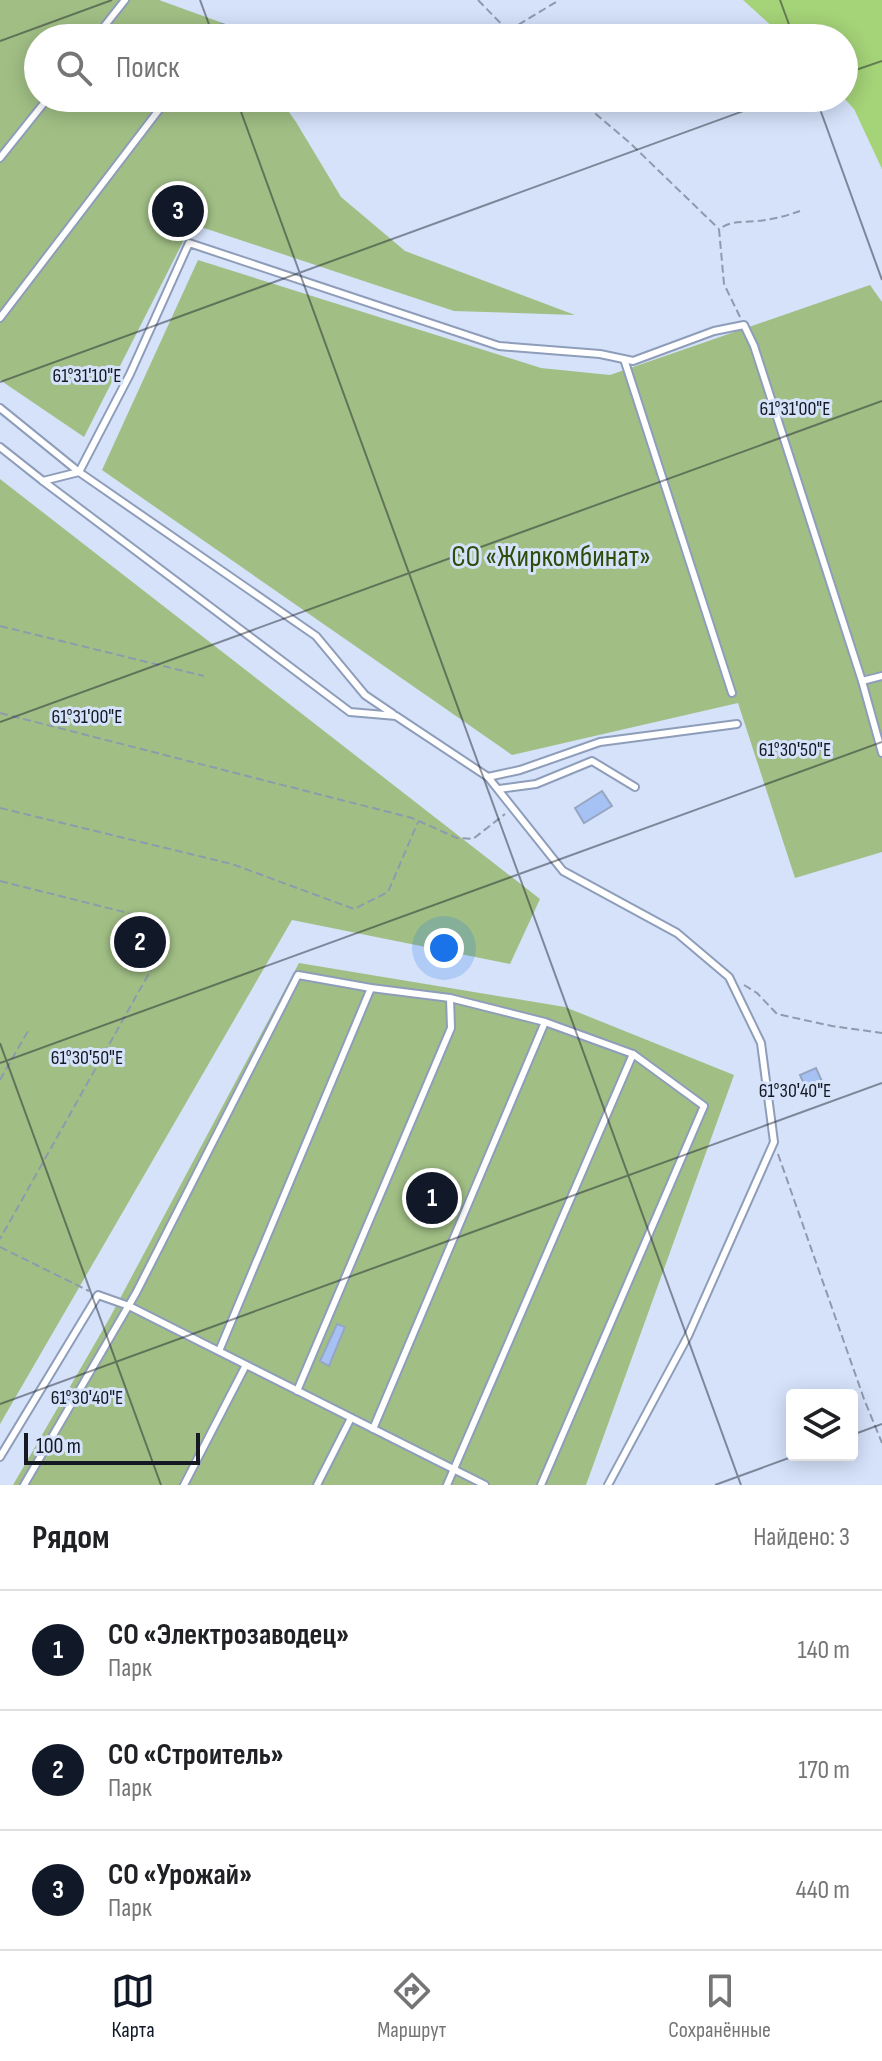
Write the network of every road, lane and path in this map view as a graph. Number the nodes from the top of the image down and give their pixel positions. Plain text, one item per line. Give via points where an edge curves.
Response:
1 (125, 0) edge
2 (478, 0) edge
3 (556, 2) edge
4 (106, 24) edge
5 (501, 24) edge
6 (520, 24) edge
7 (37, 112) edge
8 (157, 112) edge
9 (593, 112) edge
10 (0, 158) edge
11 (800, 211) dead end
12 (719, 229) junction
13 (0, 318) edge
14 (744, 325) junction
15 (624, 359) junction
16 (0, 408) edge
17 (0, 447) edge
18 (79, 472) junction
19 (43, 481) junction
20 (0, 626) edge
21 (204, 676) dead end
22 (882, 676) edge
23 (862, 681) junction
24 (732, 693) dead end
25 (0, 713) edge
26 (396, 716) junction
27 (737, 724) dead end
28 (882, 753) edge
29 (488, 777) junction
30 (635, 787) dead end
31 (499, 789) junction
32 (513, 807) junction
33 (0, 808) edge
34 (419, 821) junction
35 (0, 881) edge
36 (729, 977) junction
37 (371, 988) junction
38 (450, 998) junction
39 (545, 1022) junction
40 (28, 1031) dead end
41 (882, 1033) edge
42 (633, 1054) junction
43 (0, 1080) edge
44 (774, 1142) junction
45 (0, 1239) edge
46 (0, 1247) edge
47 (98, 1295) junction
48 (129, 1306) junction
49 (219, 1351) junction
50 (246, 1365) junction
51 (297, 1391) junction
52 (351, 1418) junction
53 (373, 1429) junction
54 (882, 1443) edge
55 (0, 1457) edge
56 (455, 1470) junction
57 (24, 1485) edge
58 (184, 1485) edge
59 (317, 1485) edge
60 (447, 1485) edge
61 (485, 1485) edge
62 (541, 1485) edge
63 (608, 1485) edge

1 - 4 lane
2 - 5 path
3 - 6 path
7 - 10 lane
8 - 13 lane
9 - 12 path
11 - 12 path via 730,222
12 - 14 path via 724,284
14 - 15 lane via 633,361
14 - 23 lane
15 - 18 lane via 499,346 189,243
15 - 24 lane
16 - 18 lane
17 - 19 lane
18 - 19 lane
18 - 26 lane via 316,636 365,695
19 - 26 lane via 350,712
20 - 21 path
22 - 23 lane
23 - 28 lane
25 - 34 path
26 - 29 lane
27 - 29 lane via 600,742
29 - 31 lane
30 - 31 lane via 592,761 536,784
31 - 32 lane
32 - 34 path via 473,839 457,838
32 - 36 lane via 563,871 677,933
33 - 34 path via 232,864 354,909 388,892
35 - 45 path via 128,913 157,959
36 - 41 path via 757,993 777,1014
36 - 44 lane via 761,1043
37 - 38 lane
37 - 48 lane via 298,975
37 - 49 lane
38 - 39 lane
38 - 51 lane via 451,1028
39 - 42 lane
39 - 53 lane
40 - 43 path
42 - 56 lane
42 - 62 lane via 704,1106
44 - 54 path
44 - 63 lane via 688,1336
46 - 47 path
47 - 48 lane
47 - 55 lane
48 - 49 lane
48 - 57 lane
49 - 50 lane
50 - 51 lane
50 - 58 lane
51 - 52 lane
52 - 53 lane
52 - 59 lane
53 - 56 lane
56 - 60 lane
56 - 61 lane

